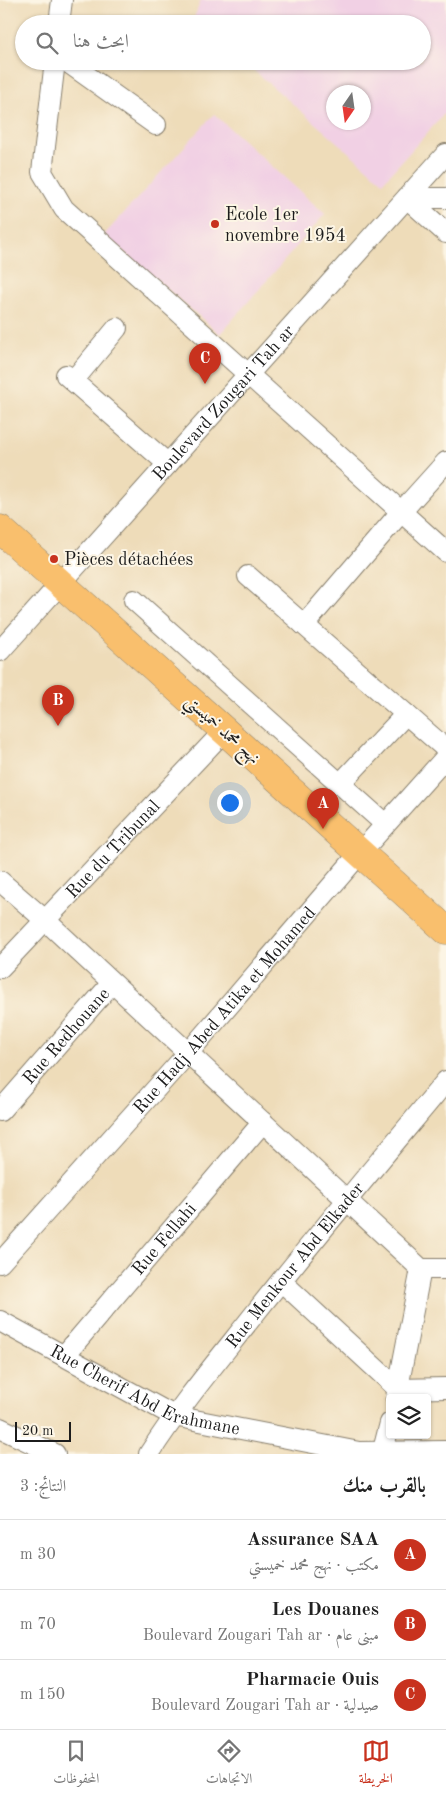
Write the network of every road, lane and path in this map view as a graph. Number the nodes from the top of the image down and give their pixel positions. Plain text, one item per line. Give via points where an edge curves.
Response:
1 (62, 0) edge
2 (60, 15) edge
3 (54, 70) edge
4 (79, 70) edge
5 (156, 125) dead end
6 (446, 154) edge
7 (407, 198) junction
8 (446, 198) edge
9 (446, 233) edge
10 (118, 328) dead end
11 (248, 374) junction
12 (446, 462) edge
13 (168, 464) junction
14 (401, 512) junction
15 (0, 529) edge
16 (446, 552) edge
17 (248, 576) dead end
18 (60, 584) junction
19 (134, 600) dead end
20 (304, 625) junction
21 (0, 651) edge
22 (406, 714) junction
23 (225, 730) junction
24 (446, 749) edge
25 (446, 757) edge
26 (340, 784) junction
27 (385, 824) junction
28 (360, 853) junction
29 (0, 881) edge
30 (45, 920) junction
31 (446, 930) edge
32 (0, 968) edge
33 (112, 983) junction
34 (188, 1053) junction
35 (446, 1082) edge
36 (0, 1111) edge
37 (263, 1122) junction
38 (346, 1200) junction
39 (0, 1263) edge
40 (421, 1269) junction
41 (446, 1269) edge
42 (281, 1281) junction
43 (0, 1321) edge
44 (64, 1356) junction
45 (446, 1388) edge
46 (397, 1393) edge
47 (174, 1416) junction
48 (0, 1428) edge
49 (386, 1438) edge
50 (446, 1451) edge
51 (382, 1453) edge
52 (55, 1454) edge
53 (149, 1454) edge

1 - 2 street
3 - 11 street via 42,172 64,209
4 - 5 street
6 - 7 street, Boulevard Zougari Tah ar
7 - 8 street
7 - 9 street
7 - 11 street, Boulevard Zougari Tah ar
10 - 13 street via 69,378
11 - 13 street, Boulevard Zougari Tah ar
11 - 14 street
12 - 14 street
13 - 18 street, Boulevard Zougari Tah ar
14 - 16 street
14 - 20 street
15 - 18 main road, نهج محمد خميستي
17 - 20 street
18 - 21 street, Boulevard Zougari Tah ar
18 - 23 main road, نهج محمد خميستي
19 - 26 street
20 - 22 street
22 - 24 street
22 - 26 street
23 - 28 main road, نهج محمد خميستي
23 - 30 street, Rue du Tribunal
25 - 27 street, Rue Hadj Abed Atika et Mohamed
26 - 27 street
27 - 28 street, Rue Hadj Abed Atika et Mohamed
28 - 31 main road, نهج محمد خميستي
28 - 34 street, Rue Hadj Abed Atika et Mohamed
29 - 30 street
30 - 32 street, Rue du Tribunal
30 - 33 street
33 - 34 street
33 - 36 street, Rue Redhouane
34 - 37 street
34 - 39 street, Rue Hadj Abed Atika et Mohamed
35 - 38 street, Rue Menkour Abd Elkader
37 - 38 street
37 - 44 street, Rue Fellahi
38 - 40 street
38 - 42 street, Rue Menkour Abd Elkader
40 - 41 street
40 - 46 street
42 - 46 street
42 - 47 street, Rue Menkour Abd Elkader
43 - 44 street, Rue Cherif Abd Erahmane
44 - 47 street, Rue Cherif Abd Erahmane
45 - 46 street
47 - 51 street, Rue Cherif Abd Erahmane via 359,1452
47 - 53 street, Rue Menkour Abd Elkader
48 - 52 street
49 - 51 street
50 - 51 street, Rue Cherif Abd Erahmane

